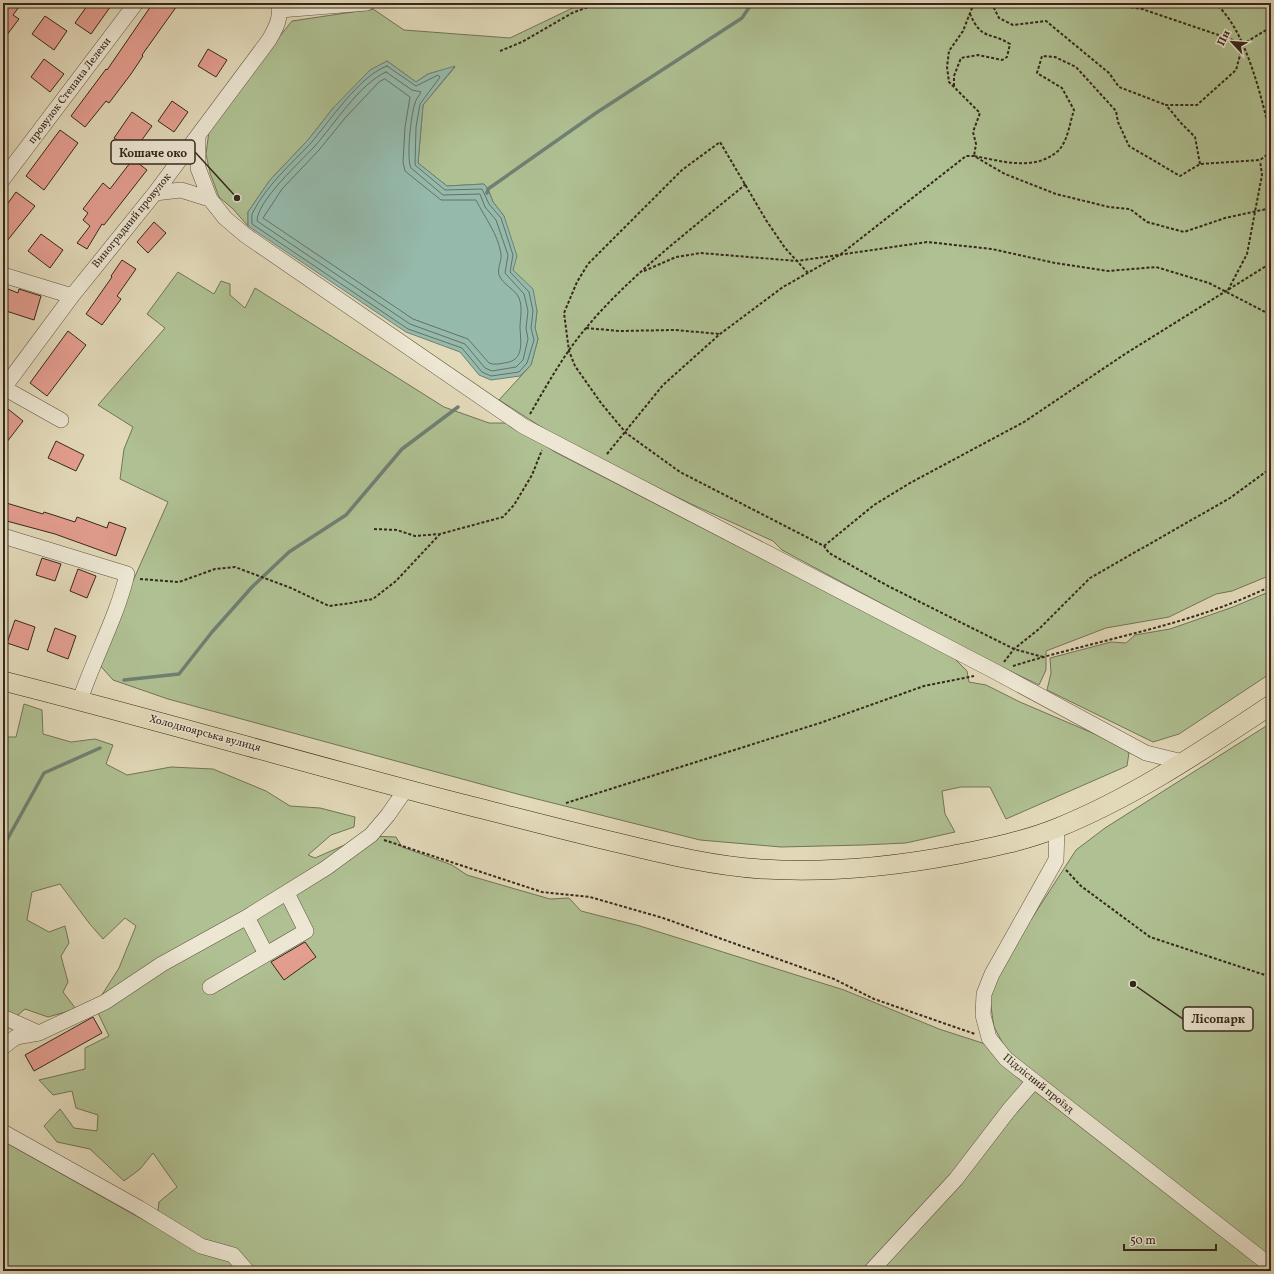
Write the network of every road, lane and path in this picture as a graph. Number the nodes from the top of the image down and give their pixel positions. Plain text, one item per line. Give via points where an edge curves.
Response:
1 (136, 3) edge
2 (367, 3) edge
3 (599, 3) edge
4 (974, 3) edge
5 (995, 3) edge
6 (1102, 3) edge
7 (1150, 3) edge
8 (1214, 3) edge
9 (279, 7) edge
10 (1142, 9) junction
11 (970, 12) junction
12 (1271, 27) edge
13 (1243, 44) junction
14 (500, 50) dead end
15 (954, 87) junction
16 (1166, 105) junction
17 (198, 136) junction
18 (1271, 139) edge
19 (1271, 144) edge
20 (974, 156) junction
21 (1260, 160) junction
22 (1200, 164) junction
23 (3, 179) edge
24 (746, 184) junction
25 (155, 193) junction
26 (210, 199) junction
27 (1271, 208) edge
28 (1254, 213) junction
29 (841, 254) junction
30 (796, 261) junction
31 (1271, 263) edge
32 (644, 271) junction
33 (808, 273) junction
34 (3, 275) edge
35 (1227, 291) junction
36 (72, 296) junction
37 (1271, 315) edge
38 (586, 328) junction
39 (720, 334) junction
40 (569, 351) junction
41 (4, 388) edge
42 (61, 420) dead end
43 (523, 426) junction
44 (540, 434) junction
45 (626, 434) junction
46 (599, 466) junction
47 (1271, 468) edge
48 (374, 529) dead end
49 (440, 534) junction
50 (3, 536) edge
51 (824, 546) junction
52 (128, 574) junction
53 (1271, 586) edge
54 (1014, 649) junction
55 (1043, 657) junction
56 (996, 672) junction
57 (3, 681) edge
58 (80, 700) junction
59 (1271, 705) edge
60 (1183, 762) junction
61 (406, 789) junction
62 (566, 803) dead end
63 (1057, 828) junction
64 (370, 835) junction
65 (1056, 860) junction
66 (286, 893) junction
67 (247, 917) junction
68 (266, 954) junction
69 (1271, 977) edge
70 (210, 987) dead end
71 (3, 1017) edge
72 (39, 1033) junction
73 (989, 1038) junction
74 (3, 1047) edge
75 (1034, 1081) junction
76 (3, 1132) edge
77 (1271, 1266) edge
78 (246, 1271) edge
79 (871, 1271) edge

1 - 23 street, провулок Степана Лелеки
2 - 9 street
3 - 14 path via 572,13 522,42
4 - 11 path
5 - 16 path via 993,6 999,18 1013,25 1046,21 1109,73 1119,87
6 - 10 path
7 - 10 path
8 - 13 path via 1223,10
9 - 17 street, Виноградний провулок via 277,26 269,40
10 - 13 path
11 - 15 path via 963,31 949,51 949,82
11 - 15 path via 976,27 984,34 1010,44 1009,52 1002,60 978,55 961,58 954,76
12 - 13 path
13 - 16 path via 1236,70 1197,105
13 - 18 path via 1262,99
15 - 20 path via 980,113 974,132
16 - 22 path via 1195,138
17 - 25 street, Виноградний провулок
17 - 26 street via 198,168
19 - 21 path via 1268,154
20 - 22 path via 1011,163 1037,163 1059,149 1068,132 1074,110 1062,88 1037,73 1042,56 1055,57 1076,67 1116,111 1129,146 1180,176
20 - 28 path via 1005,174 1056,194 1109,207 1130,209 1147,222 1184,232 1225,218
20 - 29 path via 966,156
21 - 22 path
21 - 28 path via 1262,175
24 - 30 path via 766,220
24 - 32 path
24 - 40 path via 720,142 682,170 588,264 564,313
25 - 26 street via 181,190
25 - 36 street, Виноградний провулок
26 - 43 street via 225,218 245,235
27 - 28 path
28 - 35 path via 1247,254
29 - 30 path
29 - 33 path
29 - 35 path via 928,242 992,249 1055,263 1108,271 1156,267
30 - 32 path via 701,253 676,257
30 - 33 path
31 - 35 path
32 - 38 path
33 - 39 path via 783,287
34 - 36 street
35 - 37 path
35 - 51 path via 1125,354 1024,422 874,505
36 - 41 street, Виноградний провулок
38 - 39 path
38 - 40 path
39 - 45 path via 663,386
40 - 43 path
40 - 45 path via 575,366
41 - 42 street
43 - 44 street
44 - 46 street
44 - 49 path via 542,450 532,475 514,506 503,518
45 - 46 path
45 - 51 path via 680,472
46 - 56 street
47 - 54 path via 1230,498 1090,578 1039,629
48 - 49 path via 397,530 415,536
49 - 52 path via 396,581 373,599 337,605 329,606 292,588 235,567 215,569 179,582 144,580
50 - 52 street
51 - 54 path via 829,553 888,586
52 - 58 street
53 - 55 path via 1178,622
54 - 55 path
54 - 56 path
55 - 56 path
56 - 60 street via 1146,753
56 - 62 path via 924,686 820,724
57 - 58 main road, Холодноярська вулиця
58 - 61 main road, Холодноярська вулиця
59 - 60 main road, Холодноярська вулиця
60 - 63 main road, Холодноярська вулиця via 1139,788
61 - 63 main road, Холодноярська вулиця via 675,856 760,869 832,870 893,866 991,848
61 - 64 street via 388,816
63 - 65 street, Підлісний проїзд
64 - 66 street via 326,868
64 - 73 path via 542,892 590,898 663,918 834,979 874,999
65 - 69 path via 1081,886 1150,937
65 - 73 street, Підлісний проїзд via 992,974 984,994 983,1015
66 - 67 street
66 - 68 street via 306,931
67 - 68 street
67 - 72 street via 162,964 105,1002
68 - 70 street
71 - 72 street
72 - 74 street via 16,1037
73 - 75 street, Підлісний проїзд via 1006,1059
75 - 77 street, Підлісний проїзд
75 - 79 street via 956,1179
76 - 78 street via 201,1246 233,1255

